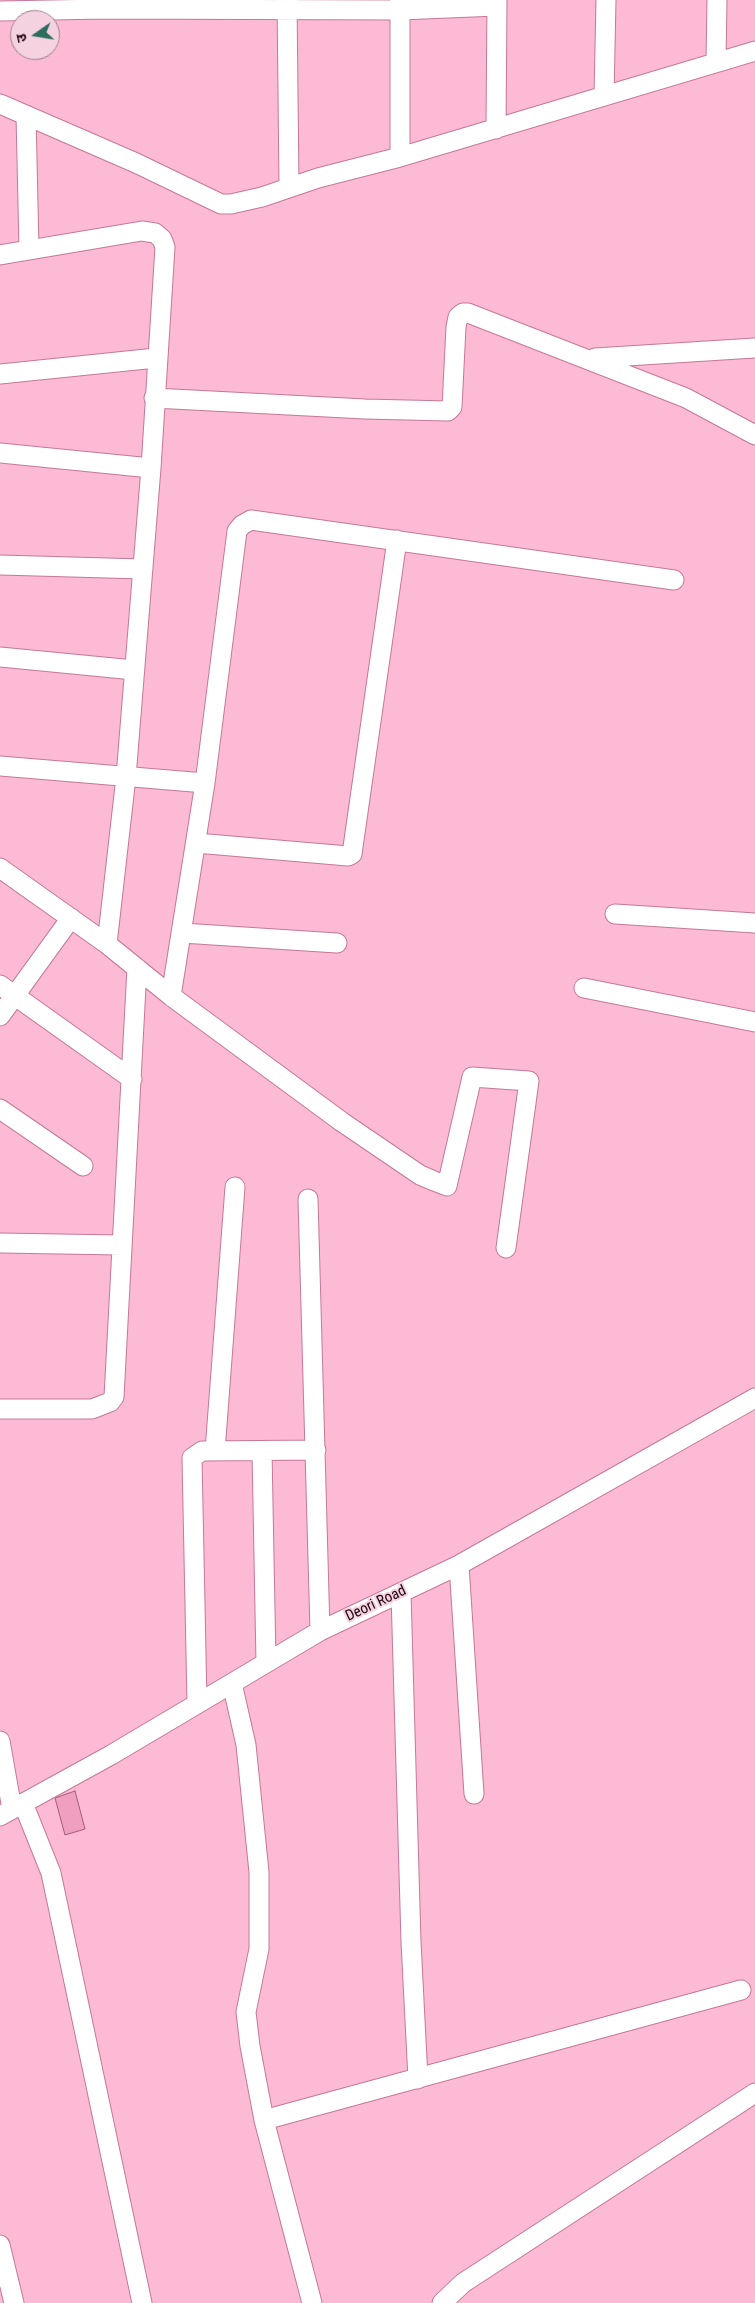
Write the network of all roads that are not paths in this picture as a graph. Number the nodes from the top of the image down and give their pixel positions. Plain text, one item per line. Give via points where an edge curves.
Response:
1 (606, 0) edge
2 (717, 0) edge
3 (497, 3) edge
4 (286, 5) edge
5 (400, 5) edge
6 (0, 11) edge
7 (755, 50) edge
8 (716, 62) junction
9 (604, 96) junction
10 (0, 104) edge
11 (26, 115) junction
12 (496, 129) junction
13 (400, 158) junction
14 (289, 187) junction
15 (29, 250) junction
16 (0, 256) edge
17 (755, 348) edge
18 (156, 358) junction
19 (589, 358) junction
20 (0, 374) edge
21 (154, 398) junction
22 (755, 434) edge
23 (0, 453) edge
24 (150, 468) junction
25 (397, 540) junction
26 (0, 565) edge
27 (143, 569) junction
28 (674, 580) dead end
29 (0, 657) edge
30 (134, 670) junction
31 (0, 766) edge
32 (126, 777) junction
33 (205, 783) junction
34 (196, 843) junction
35 (0, 868) edge
36 (615, 914) dead end
37 (71, 918) junction
38 (755, 923) edge
39 (182, 933) junction
40 (337, 943) dead end
41 (107, 944) junction
42 (137, 968) junction
43 (584, 988) dead end
44 (7, 990) edge
45 (171, 996) junction
46 (0, 1016) edge
47 (755, 1022) edge
48 (132, 1079) junction
49 (0, 1109) edge
50 (83, 1166) dead end
51 (235, 1187) dead end
52 (308, 1199) dead end
53 (0, 1242) edge
54 (122, 1245) junction
55 (506, 1248) dead end
56 (755, 1398) edge
57 (0, 1409) edge
58 (316, 1450) junction
59 (215, 1451) junction
60 (262, 1451) junction
61 (459, 1565) junction
62 (401, 1593) junction
63 (320, 1631) junction
64 (266, 1663) junction
65 (232, 1682) junction
66 (197, 1703) junction
67 (0, 1741) edge
68 (474, 1794) dead end
69 (12, 1809) edge
70 (741, 1990) dead end
71 (418, 2078) junction
72 (755, 2093) edge
73 (264, 2120) junction
74 (0, 2245) edge
75 (14, 2303) edge
76 (142, 2303) edge
77 (312, 2303) edge
78 (442, 2303) edge

1 - 9 street
2 - 8 street
3 - 5 street
3 - 12 street
4 - 5 street
4 - 6 street
4 - 14 street
5 - 13 street
7 - 8 street
8 - 9 street
9 - 12 street
10 - 11 street
11 - 14 street via 221,204 262,197
11 - 15 street
12 - 13 street
13 - 14 street
15 - 16 street
15 - 18 street via 142,230 155,233 165,247
17 - 19 street
18 - 20 street
18 - 21 street
19 - 21 street via 468,312 458,317 452,407 448,411
19 - 22 street via 686,398
21 - 24 street
23 - 24 street
24 - 27 street
25 - 28 street
25 - 33 street via 251,520 237,531
25 - 34 street via 352,854
26 - 27 street
27 - 30 street
29 - 30 street
30 - 32 street
31 - 32 street
32 - 33 street
32 - 41 street
33 - 34 street
34 - 39 street
35 - 37 street
36 - 38 street
37 - 41 street
37 - 44 street
39 - 40 street
39 - 45 street
41 - 42 street
42 - 45 street
42 - 48 street
43 - 47 street
44 - 46 street
44 - 48 street
45 - 55 street via 350,1127 420,1175 447,1186 472,1077 529,1081
48 - 54 street
49 - 50 street
51 - 59 street
52 - 58 street
53 - 54 street
54 - 57 street via 114,1396 110,1402 92,1409
56 - 61 street, Deori Road
58 - 60 street
58 - 63 street
59 - 60 street
59 - 66 street via 202,1451 191,1461
60 - 64 street
61 - 62 street, Deori Road
61 - 68 street
62 - 63 street, Deori Road
62 - 71 street
63 - 64 street, Deori Road
64 - 65 street, Deori Road
65 - 66 street, Deori Road
65 - 73 street via 246,1745 260,1872 258,1949 246,2012
66 - 69 street, Deori Road
67 - 69 street
69 - 76 street via 51,1873
70 - 71 street
71 - 73 street
72 - 78 street via 463,2283
73 - 77 street
74 - 75 street

